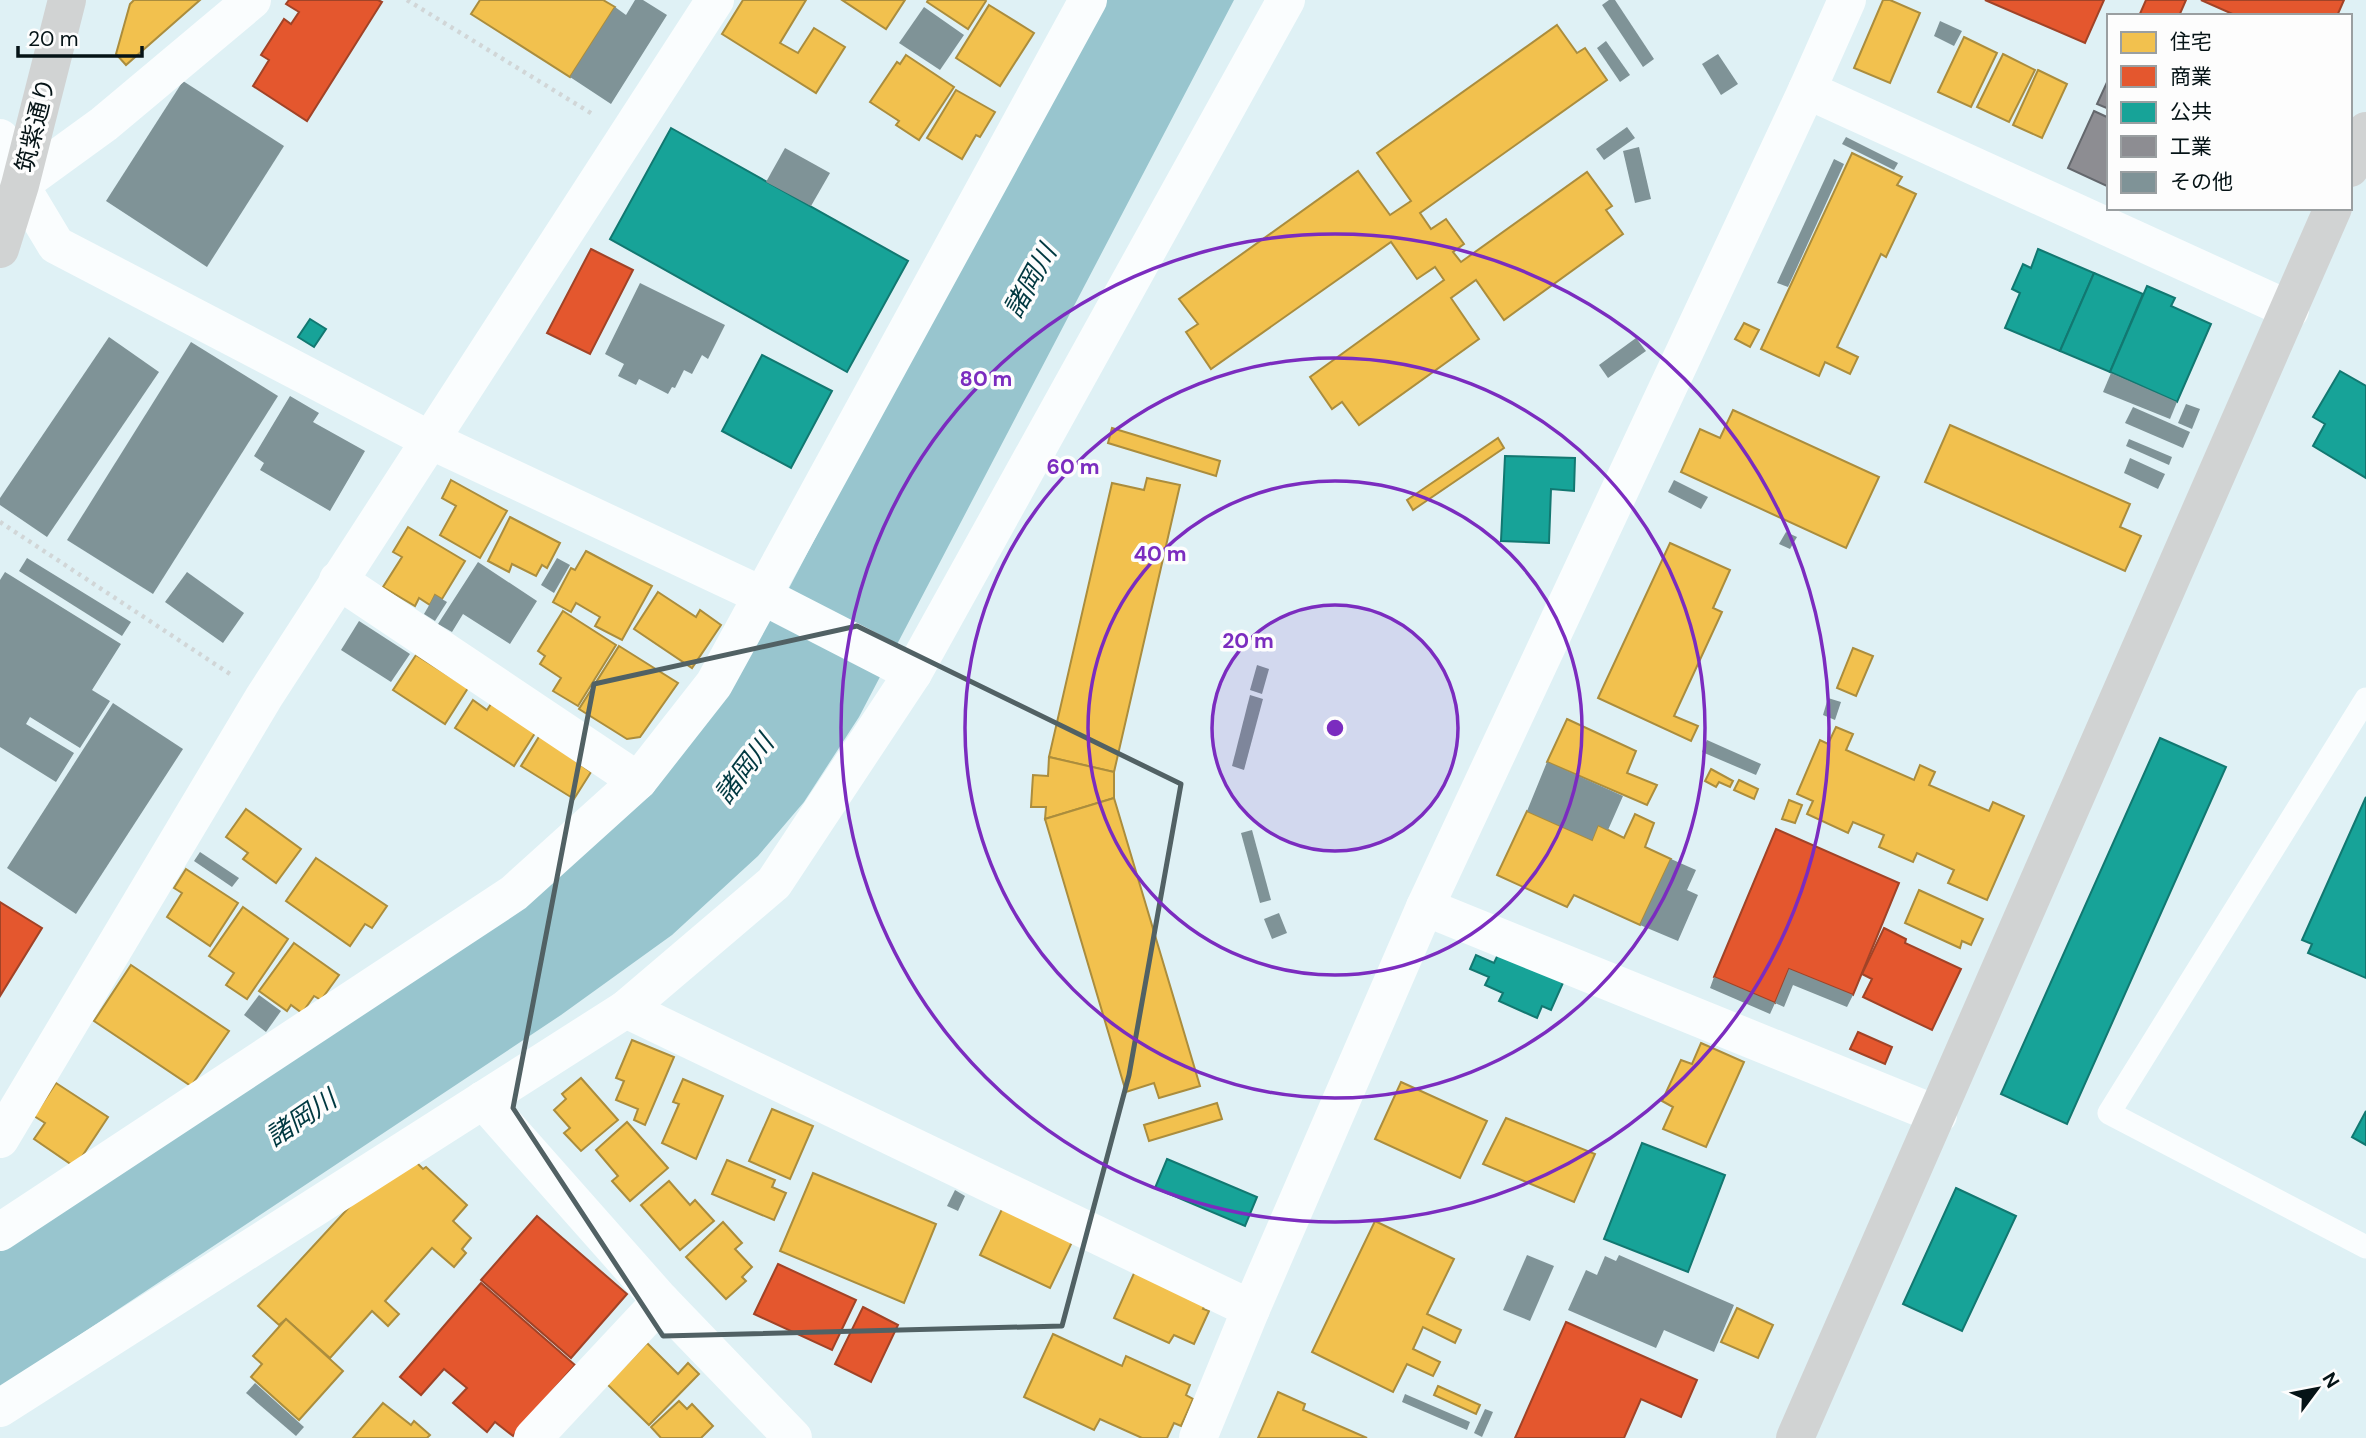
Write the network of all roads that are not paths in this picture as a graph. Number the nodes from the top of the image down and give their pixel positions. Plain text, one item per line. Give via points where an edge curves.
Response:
1 (66, 0) edge
2 (252, 0) edge
3 (715, 0) edge
4 (1088, 0) edge
5 (1286, 0) edge
6 (1847, 0) edge
7 (1807, 90) junction
8 (2366, 131) edge
9 (0, 138) edge
10 (2352, 163) edge
11 (10, 195) edge
12 (2332, 210) edge
13 (0, 249) edge
14 (2290, 310) junction
15 (428, 439) junction
16 (338, 580) junction
17 (763, 596) junction
18 (914, 673) junction
19 (2366, 699) edge
20 (638, 781) junction
21 (1424, 907) junction
22 (626, 1009) junction
23 (483, 1100) junction
24 (1938, 1115) junction
25 (0, 1139) edge
26 (0, 1232) edge
27 (2366, 1247) edge
28 (661, 1301) junction
29 (1251, 1309) junction
30 (0, 1408) edge
31 (533, 1438) edge
32 (793, 1438) edge
33 (1198, 1438) edge
34 (1795, 1438) edge

1 - 11 street, 筑紫通り
2 - 11 street via 104,124
3 - 15 street
4 - 17 street
5 - 18 street
6 - 7 street
7 - 14 street
7 - 21 street
8 - 10 street
9 - 11 street
11 - 13 street, 筑紫通り
11 - 15 street via 56,245
12 - 14 street
14 - 24 street
15 - 16 street
15 - 17 street
16 - 20 street
16 - 25 street
17 - 18 street
17 - 20 street via 714,684
18 - 22 street via 774,883
19 - 27 lane via 2109,1113
20 - 26 street via 514,894
21 - 24 street
21 - 29 street
22 - 23 street
22 - 29 street
23 - 28 street
23 - 30 street
24 - 34 street
28 - 31 street
28 - 32 street
29 - 33 street

